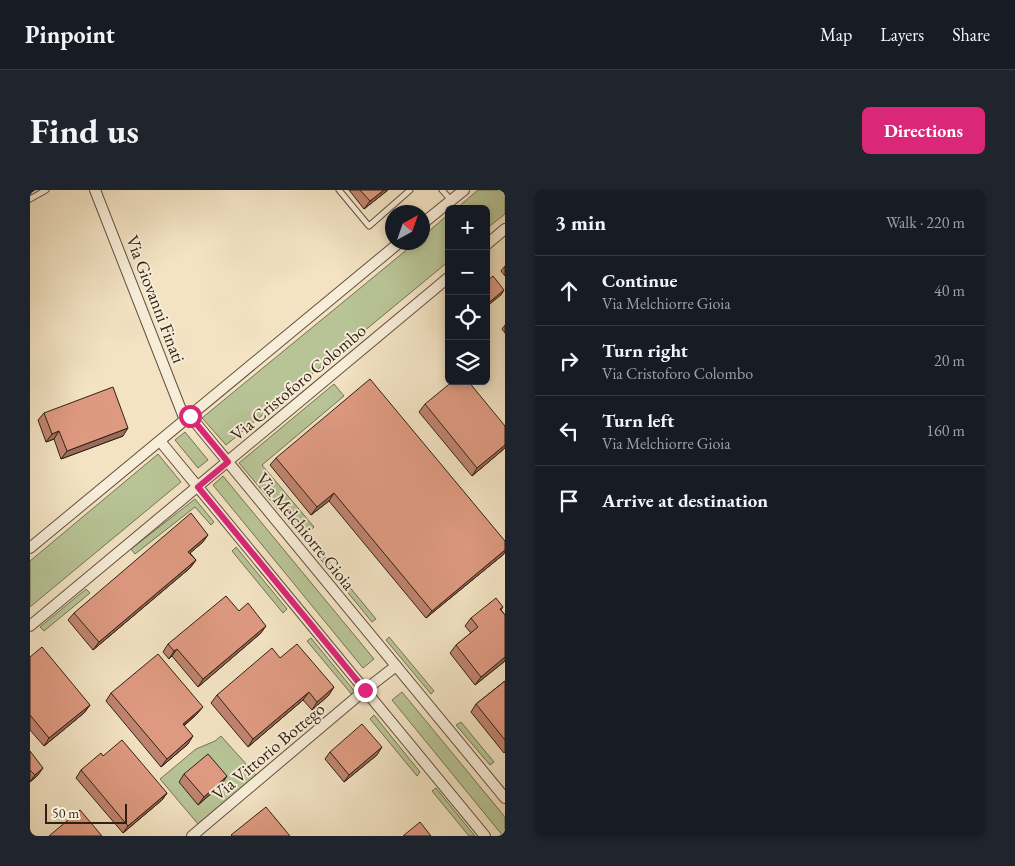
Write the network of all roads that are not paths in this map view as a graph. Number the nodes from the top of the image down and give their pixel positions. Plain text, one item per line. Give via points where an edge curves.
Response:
1 (46, 190) edge
2 (96, 190) edge
3 (339, 190) edge
4 (410, 190) edge
5 (442, 190) edge
6 (464, 190) edge
7 (30, 198) edge
8 (452, 200) junction
9 (430, 218) edge
10 (505, 229) edge
11 (490, 242) edge
12 (390, 250) edge
13 (445, 279) edge
14 (188, 418) junction
15 (160, 440) junction
16 (228, 462) junction
17 (198, 487) junction
18 (30, 548) edge
19 (30, 626) edge
20 (396, 666) junction
21 (365, 690) junction
22 (505, 798) edge
23 (192, 836) edge
24 (485, 836) edge

1 - 7 lane
2 - 14 street, Via Giovanni Finati
3 - 4 lane via 369,226
5 - 8 lane
6 - 8 street
8 - 9 street
10 - 11 street
12 - 14 street
13 - 16 street, Via Cristoforo Colombo
14 - 15 street
14 - 16 street, Via Melchiorre Gioia
15 - 17 street
15 - 18 street
16 - 17 street, Via Cristoforo Colombo
16 - 20 street, Via Melchiorre Gioia
17 - 19 street, Via Cristoforo Colombo
17 - 21 street
20 - 21 street
20 - 22 street, Via Melchiorre Gioia
21 - 23 street, Via Vittorio Bottego
21 - 24 street

